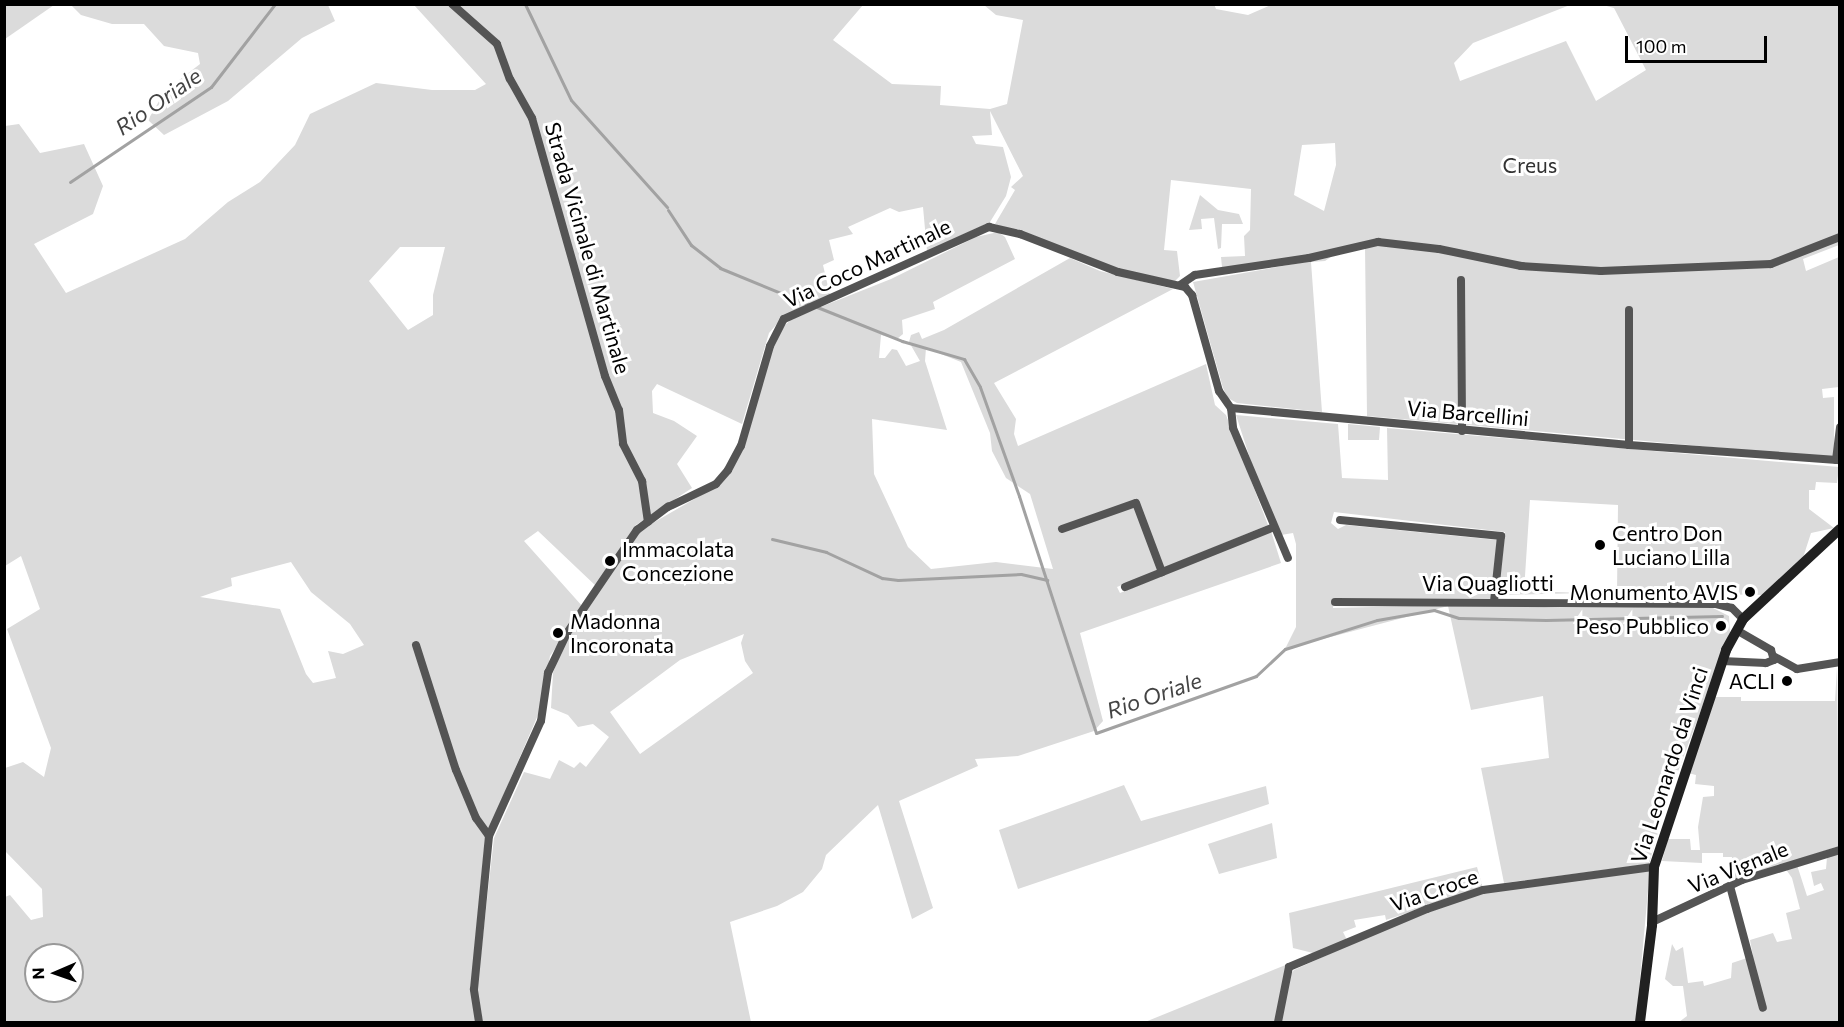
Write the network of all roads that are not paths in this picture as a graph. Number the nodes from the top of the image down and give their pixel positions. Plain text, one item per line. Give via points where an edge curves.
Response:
1 (452, 4) edge
2 (1839, 237) edge
3 (1461, 280) dead end
4 (1180, 285) junction
5 (1629, 310) dead end
6 (1231, 408) junction
7 (1839, 427) edge
8 (1462, 430) junction
9 (1629, 445) junction
10 (1838, 460) edge
11 (1340, 520) dead end
12 (648, 522) junction
13 (1272, 528) junction
14 (1062, 529) dead end
15 (1839, 529) edge
16 (1288, 558) dead end
17 (1162, 572) junction
18 (1125, 587) dead end
19 (1494, 602) junction
20 (1335, 603) dead end
21 (1743, 619) junction
22 (1737, 630) junction
23 (416, 645) dead end
24 (1775, 657) junction
25 (1722, 661) junction
26 (1839, 662) edge
27 (489, 836) junction
28 (1839, 850) edge
29 (1654, 867) junction
30 (1730, 886) junction
31 (1652, 922) junction
32 (1763, 1008) dead end
33 (479, 1023) edge
34 (1278, 1023) edge
35 (1640, 1023) edge

1 - 12 street, Strada Vicinale di Martinale via 497,44 510,79 532,118 604,376 619,410 623,444 642,481
2 - 4 street via 1771,264 1601,271 1521,266 1439,249 1378,242 1309,258 1195,275
3 - 8 street
4 - 6 street via 1192,295 1219,391
4 - 12 street, Via Coco Martinale via 1118,272 1020,234 989,227 806,308 784,319 777,330 741,446 728,470 716,484
5 - 9 street
6 - 8 street, Via Barcellini
6 - 13 street via 1233,428
7 - 10 street
8 - 9 street, Via Barcellini
9 - 10 street, Via Barcellini
11 - 19 street via 1501,536
12 - 27 street, Via Coco Martinale via 637,530 554,656 541,721
13 - 16 street
13 - 17 street
14 - 17 street via 1136,503
15 - 21 street
17 - 18 street
19 - 20 street, Via Quagliotti
19 - 21 street, Via Quagliotti via 1716,604 1732,608
21 - 22 street
22 - 24 street via 1771,650
22 - 25 street, Via Leonardo da Vinci
23 - 27 street via 456,770 476,818
24 - 25 street via 1766,663
24 - 26 street via 1797,669
25 - 29 street, Via Leonardo da Vinci
27 - 33 street, Via Coco Martinale via 474,989
28 - 30 street, Via Vignale
29 - 31 street, Via Leonardo da Vinci
29 - 34 street, Via Croce via 1483,890 1427,909 1289,967
30 - 31 street, Via Vignale
30 - 32 street
31 - 35 street, Via Leonardo da Vinci

